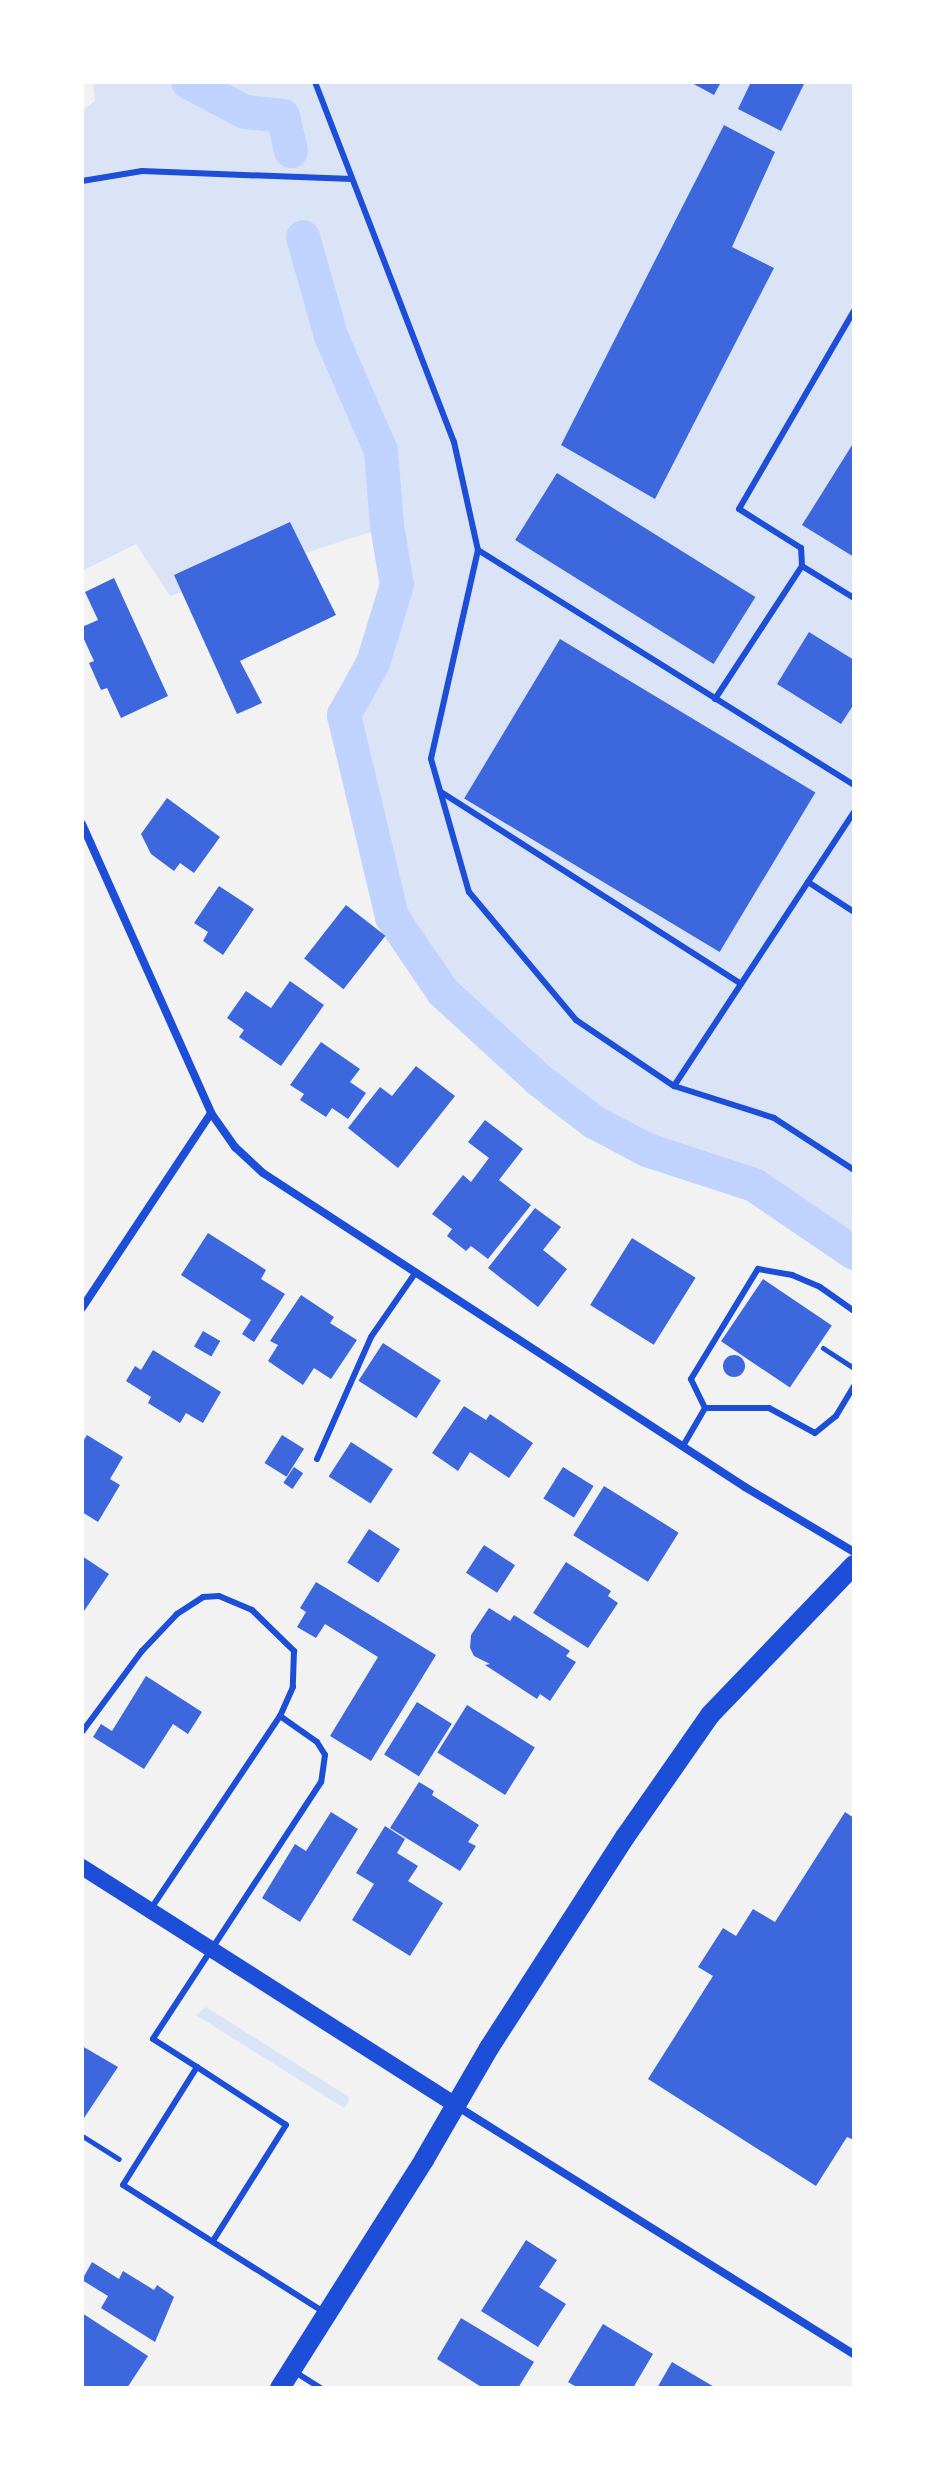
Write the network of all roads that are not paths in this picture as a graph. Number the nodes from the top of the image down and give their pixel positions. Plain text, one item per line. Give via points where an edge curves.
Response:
1 (317, 84) edge
2 (352, 179) junction
3 (82, 181) edge
4 (854, 311) edge
5 (478, 550) junction
6 (802, 566) junction
7 (854, 598) edge
8 (715, 699) junction
9 (854, 785) edge
10 (441, 792) junction
11 (854, 812) edge
12 (82, 824) edge
13 (808, 882) junction
14 (854, 912) edge
15 (741, 984) junction
16 (674, 1086) junction
17 (211, 1113) junction
18 (854, 1170) edge
19 (416, 1272) junction
20 (82, 1308) edge
21 (854, 1311) edge
22 (854, 1386) edge
23 (705, 1408) junction
24 (683, 1446) junction
25 (317, 1459) dead end
26 (854, 1552) edge
27 (854, 1565) edge
28 (280, 1716) junction
29 (82, 1732) edge
30 (82, 1867) edge
31 (150, 1910) junction
32 (213, 1949) junction
33 (197, 2067) junction
34 (455, 2105) junction
35 (213, 2241) junction
36 (326, 2314) junction
37 (854, 2354) edge
38 (292, 2370) junction
39 (280, 2388) edge
40 (321, 2388) edge

1 - 2 lane
2 - 3 lane via 142,171
2 - 5 lane via 454,442
4 - 6 lane via 739,509 801,548
5 - 8 lane
5 - 10 lane via 431,759
6 - 7 lane
6 - 8 lane
8 - 9 lane
10 - 15 lane
10 - 16 lane via 469,892 576,1020
11 - 13 lane
12 - 17 street
13 - 14 lane
13 - 15 lane
15 - 16 lane
16 - 18 lane via 774,1118
17 - 19 street via 235,1147 263,1173
17 - 20 street
19 - 24 street
19 - 25 lane via 371,1337
21 - 23 lane via 820,1287 758,1269 691,1379
22 - 23 lane via 836,1416 815,1433 769,1408
23 - 24 lane
24 - 26 street
27 - 34 main road via 710,1715 612,1856
28 - 29 lane via 293,1687 294,1651 252,1610 211,1597 177,1614 106,1695
28 - 31 lane
28 - 32 lane via 317,1742 325,1755 321,1782
30 - 31 main road
31 - 32 main road
32 - 33 lane via 153,2039
32 - 34 main road
33 - 35 lane via 286,2125
33 - 35 lane via 123,2185
34 - 36 main road
34 - 37 street
35 - 36 lane
36 - 38 main road
38 - 39 main road
38 - 40 lane

